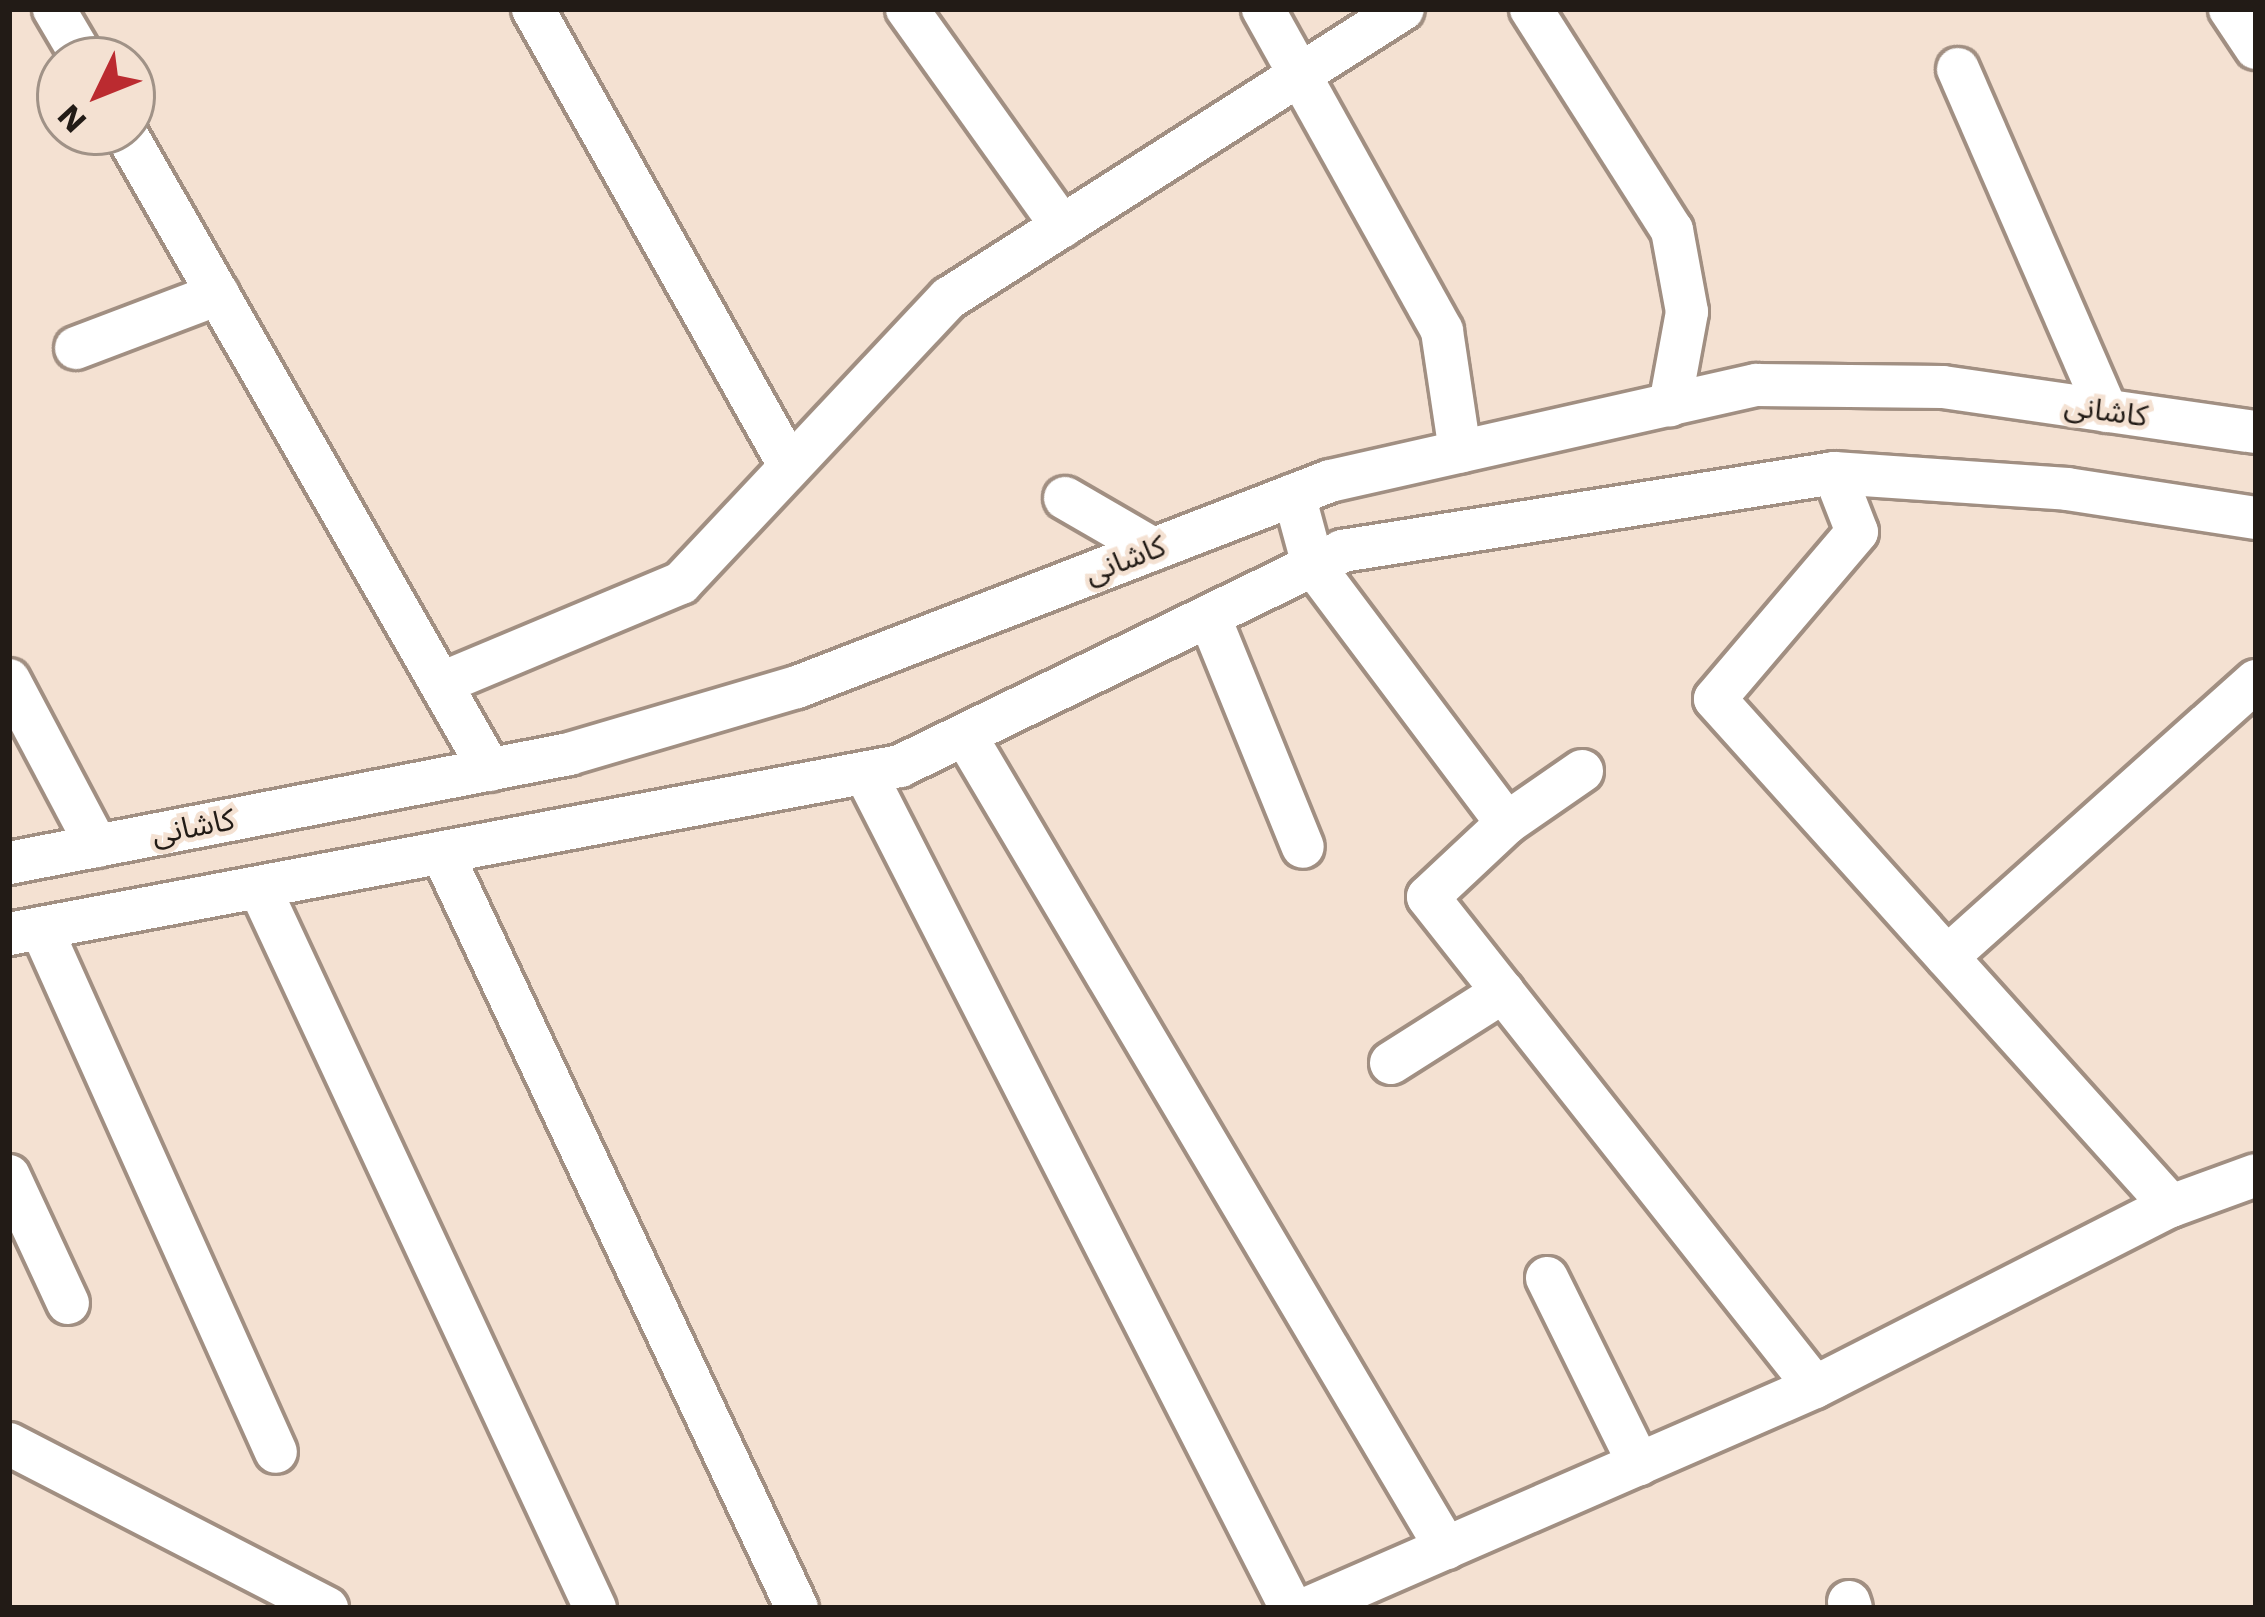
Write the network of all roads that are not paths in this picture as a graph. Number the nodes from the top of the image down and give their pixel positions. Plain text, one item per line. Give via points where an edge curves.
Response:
1 (54, 9) edge
2 (533, 9) edge
3 (908, 9) edge
4 (1264, 9) edge
5 (1403, 9) edge
6 (1531, 9) edge
7 (2230, 9) edge
8 (70, 36) edge
9 (2256, 48) edge
10 (1958, 69) dead end
11 (1304, 72) junction
12 (139, 156) edge
13 (1062, 226) junction
14 (218, 294) junction
15 (76, 347) dead end
16 (1670, 404) junction
17 (2108, 411) junction
18 (2256, 433) edge
19 (1460, 452) junction
20 (789, 465) junction
21 (1834, 473) junction
22 (1294, 495) junction
23 (1065, 498) dead end
24 (2256, 518) edge
25 (1153, 549) junction
26 (1313, 565) junction
27 (1209, 616) junction
28 (9, 680) edge
29 (2256, 681) edge
30 (442, 683) junction
31 (964, 735) junction
32 (490, 770) junction
33 (1582, 771) dead end
34 (865, 773) junction
35 (1507, 823) junction
36 (97, 846) junction
37 (1303, 847) dead end
38 (443, 855) junction
39 (9, 863) edge
40 (261, 891) junction
41 (25, 931) edge
42 (1947, 957) junction
43 (1503, 992) junction
44 (1391, 1063) dead end
45 (2256, 1175) edge
46 (9, 1176) edge
47 (2170, 1205) junction
48 (1547, 1278) dead end
49 (68, 1303) dead end
50 (1815, 1388) junction
51 (9, 1444) edge
52 (276, 1453) dead end
53 (1639, 1464) junction
54 (1446, 1548) junction
55 (1380, 1594) edge
56 (327, 1608) edge
57 (595, 1608) edge
58 (797, 1608) edge
59 (1291, 1608) edge
60 (1308, 1608) edge

1 - 8 street
2 - 20 street
3 - 13 street
4 - 11 street
5 - 11 street
6 - 16 street via 1672,230 1687,312
7 - 9 street
10 - 17 street
11 - 13 street
11 - 19 street via 1442,331
12 - 14 street
13 - 20 street via 949,298
14 - 15 street
14 - 30 street
16 - 17 street, کاشانی via 1756,385 1942,387
16 - 19 street, کاشانی
17 - 18 street, کاشانی
19 - 22 street, کاشانی
20 - 30 street via 681,583
21 - 24 street via 2067,489
21 - 26 street via 1342,551
21 - 42 street via 1857,532 1715,699
22 - 25 street, کاشانی
22 - 26 street
23 - 25 street
25 - 32 street, کاشانی via 797,687
26 - 27 street
26 - 35 street
27 - 31 street
27 - 37 street
28 - 36 street
29 - 42 street
30 - 32 street
31 - 34 street via 900,766
31 - 54 street
32 - 36 street, کاشانی
33 - 35 street
34 - 38 street
34 - 59 street
35 - 43 street via 1428,896
36 - 39 street, کاشانی
38 - 40 street
38 - 58 street
40 - 41 street
40 - 57 street
41 - 52 street
42 - 47 street
43 - 44 street
43 - 50 street
45 - 47 street
46 - 49 street
47 - 50 street
48 - 53 street
50 - 53 street
51 - 56 street
53 - 54 street
54 - 55 street
55 - 60 street

